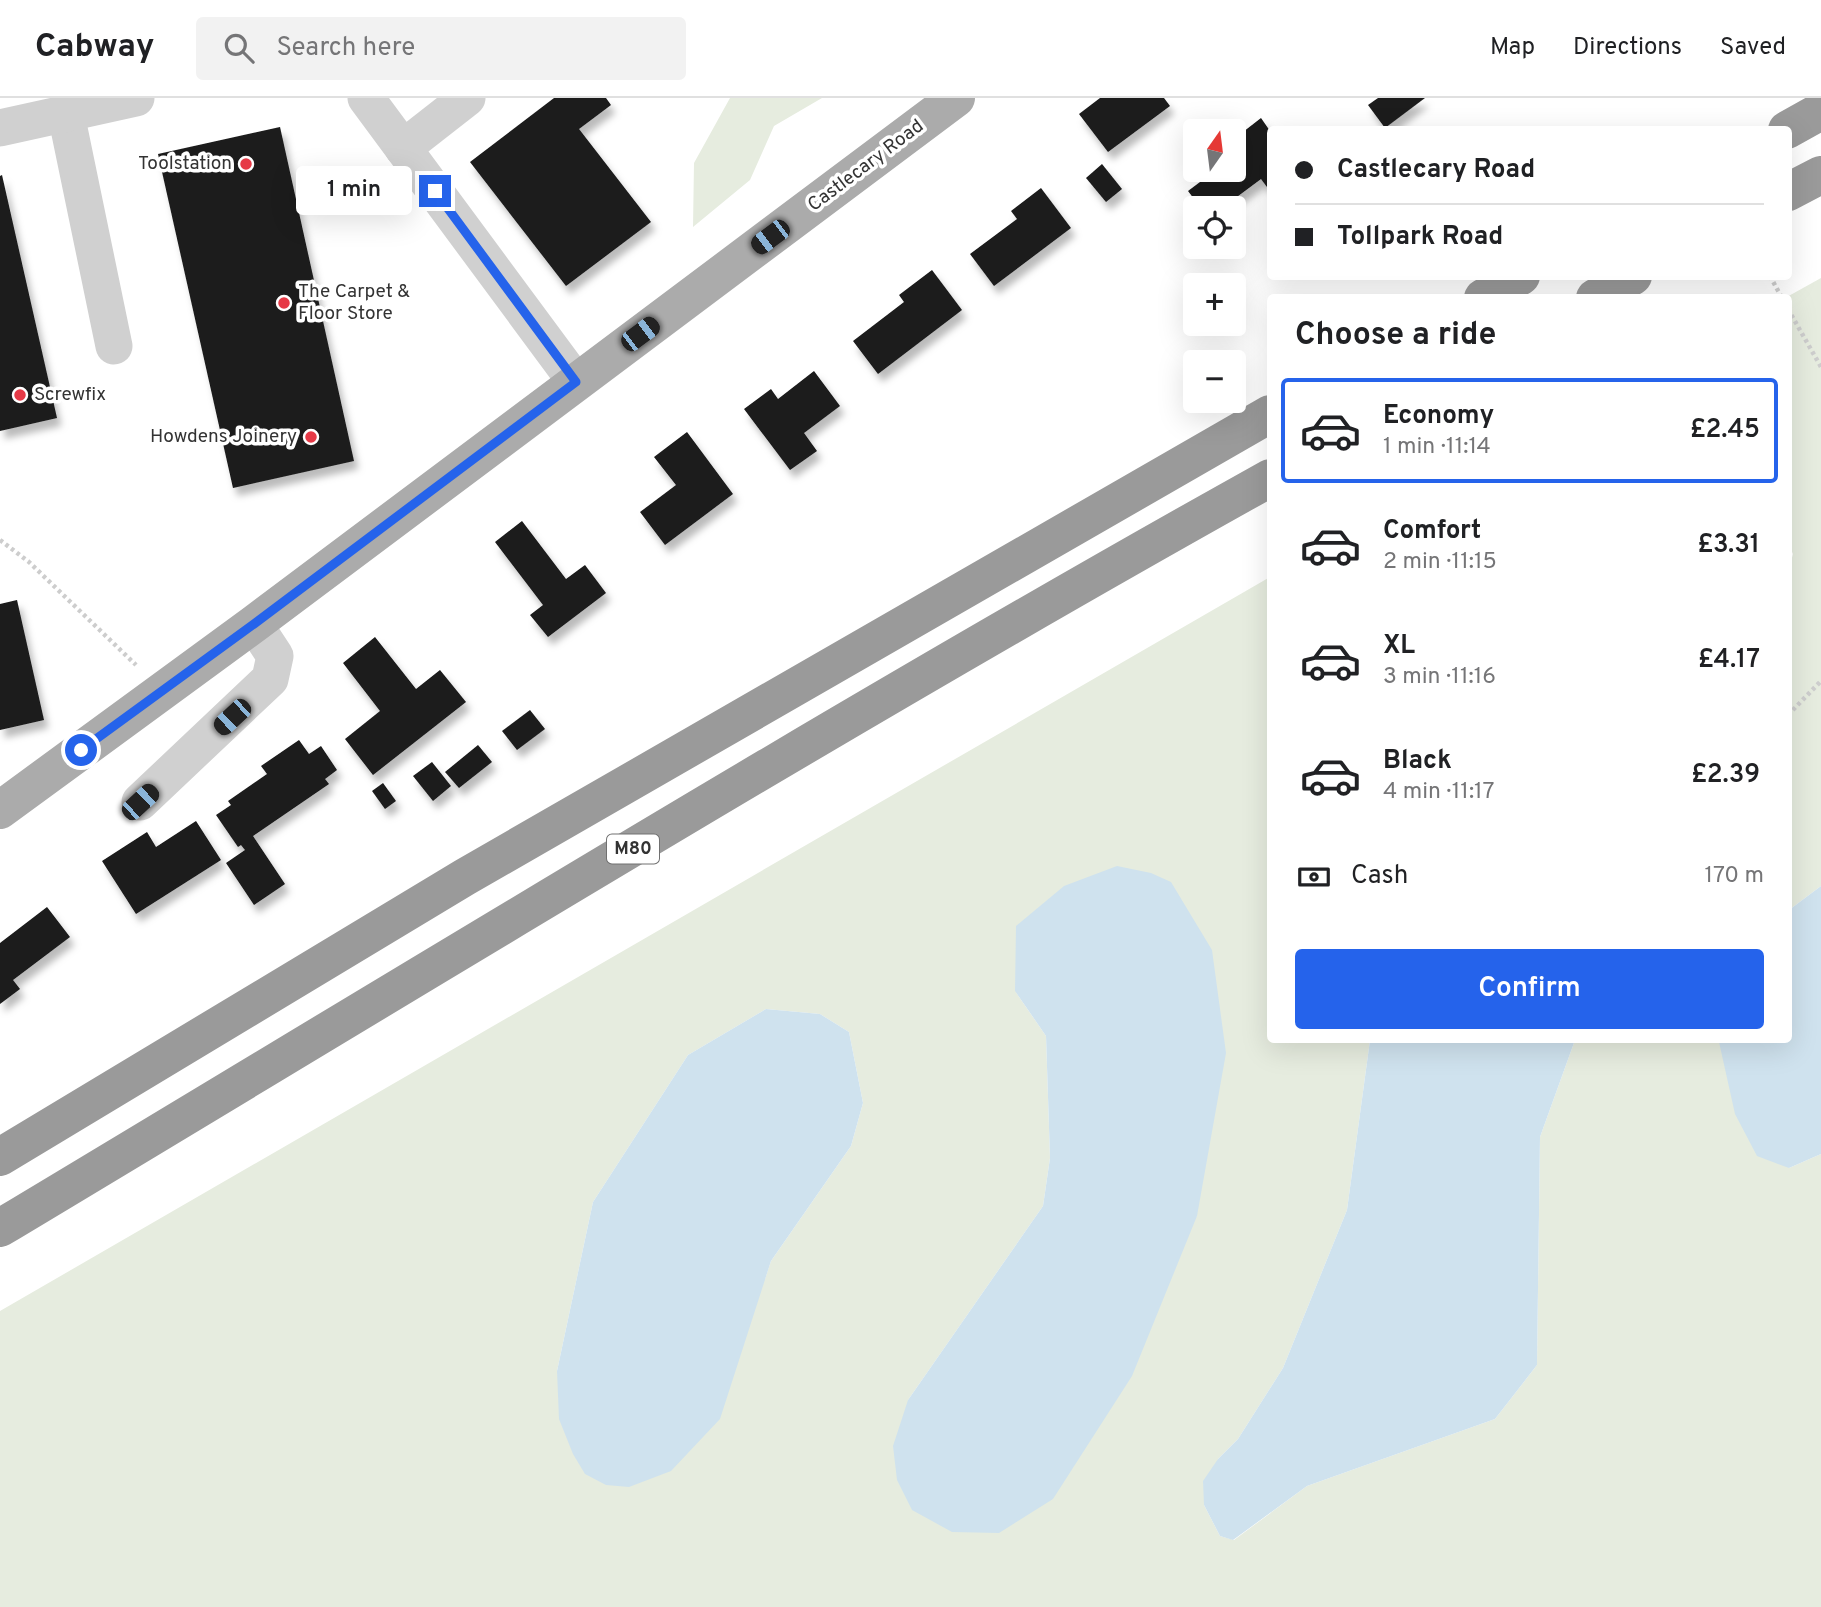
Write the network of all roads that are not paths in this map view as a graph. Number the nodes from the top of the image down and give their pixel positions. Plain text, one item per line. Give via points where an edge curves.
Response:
1 (136, 98) edge
2 (366, 98) edge
3 (467, 98) edge
4 (956, 98) edge
5 (1821, 111) edge
6 (66, 114) junction
7 (1792, 127) edge
8 (0, 128) edge
9 (403, 148) junction
10 (1821, 175) edge
11 (1792, 190) edge
12 (1514, 280) edge
13 (1626, 280) edge
14 (1489, 294) edge
15 (1602, 294) edge
16 (114, 346) dead end
17 (576, 382) junction
18 (1267, 417) edge
19 (1267, 480) edge
20 (254, 624) junction
21 (140, 802) dead end
22 (0, 810) edge
23 (0, 1157) edge
24 (0, 1228) edge

1 - 6 street
2 - 9 street
3 - 9 street
4 - 17 main road, Castlecary Road
5 - 7 highway
6 - 8 street
6 - 16 street
9 - 17 street
10 - 11 highway
12 - 14 highway
13 - 15 highway
17 - 20 main road, Castlecary Road
18 - 23 highway via 465,877
19 - 24 highway, M80 via 1077,586
20 - 21 street via 275,656 270,679
20 - 22 main road, Castlecary Road

